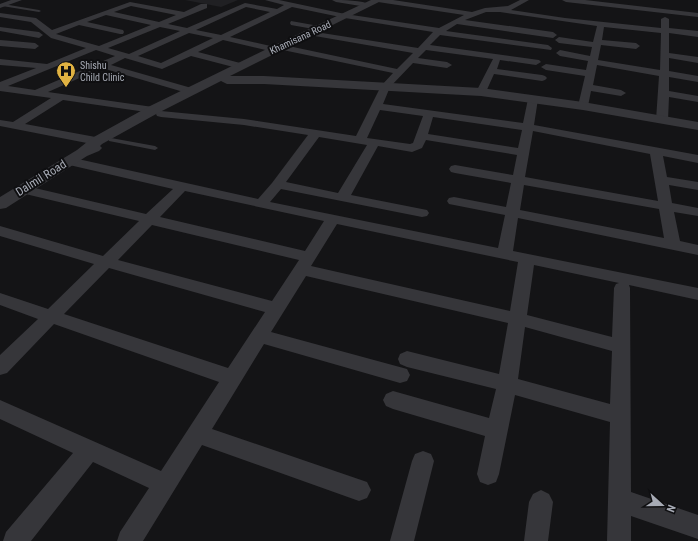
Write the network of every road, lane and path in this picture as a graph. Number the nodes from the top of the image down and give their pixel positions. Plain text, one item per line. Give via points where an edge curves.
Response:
1 (18, 0) edge
2 (269, 0) edge
3 (336, 0) edge
4 (378, 0) edge
5 (419, 0) edge
6 (525, 0) edge
7 (566, 0) edge
8 (313, 2) dead end
9 (605, 2) edge
10 (291, 5) junction
11 (2, 6) edge
12 (204, 6) dead end
13 (366, 6) junction
14 (303, 7) junction
15 (493, 10) junction
16 (39, 11) dead end
17 (277, 11) junction
18 (665, 12) junction
19 (107, 13) junction
20 (184, 14) junction
21 (473, 14) junction
22 (0, 15) edge
23 (698, 15) edge
24 (345, 16) junction
25 (515, 20) dead end
26 (458, 21) junction
27 (79, 23) junction
28 (294, 23) dead end
29 (160, 24) junction
30 (601, 24) junction
31 (319, 28) junction
32 (0, 30) edge
33 (664, 30) junction
34 (189, 31) junction
35 (439, 31) junction
36 (120, 32) dead end
37 (50, 33) junction
38 (309, 33) junction
39 (698, 34) edge
40 (39, 35) dead end
41 (222, 38) junction
42 (0, 43) edge
43 (35, 46) dead end
44 (636, 46) dead end
45 (98, 48) junction
46 (276, 48) junction
47 (548, 48) dead end
48 (421, 49) junction
49 (64, 50) dead end
50 (595, 52) junction
51 (190, 53) junction
52 (79, 54) junction
53 (560, 54) dead end
54 (664, 55) junction
55 (127, 56) junction
56 (498, 57) junction
57 (412, 60) junction
58 (633, 60) dead end
59 (698, 60) edge
60 (0, 62) edge
61 (536, 62) dead end
62 (166, 64) junction
63 (102, 65) junction
64 (447, 65) dead end
65 (49, 66) junction
66 (241, 66) junction
67 (546, 67) dead end
68 (491, 71) junction
69 (400, 72) junction
70 (665, 73) junction
71 (590, 74) junction
72 (143, 77) junction
73 (225, 78) junction
74 (542, 78) dead end
75 (698, 79) edge
76 (386, 86) junction
77 (0, 87) edge
78 (587, 87) junction
79 (190, 91) junction
80 (481, 92) junction
81 (621, 93) dead end
82 (664, 93) junction
83 (36, 94) junction
84 (61, 97) junction
85 (533, 99) junction
86 (698, 99) edge
87 (376, 106) junction
88 (583, 106) junction
89 (157, 112) junction
90 (429, 114) junction
91 (662, 120) junction
92 (0, 123) edge
93 (16, 126) junction
94 (698, 126) edge
95 (528, 127) junction
96 (316, 133) junction
97 (421, 136) junction
98 (104, 140) junction
99 (360, 140) junction
100 (375, 142) junction
101 (154, 148) dead end
102 (523, 152) junction
103 (656, 152) junction
104 (75, 157) junction
105 (698, 159) edge
106 (455, 169) dead end
107 (518, 180) junction
108 (661, 180) junction
109 (183, 186) junction
110 (277, 186) junction
111 (698, 186) edge
112 (22, 189) junction
113 (342, 198) junction
114 (454, 201) dead end
115 (262, 203) junction
116 (0, 204) edge
117 (666, 206) junction
118 (391, 208) junction
119 (512, 212) junction
120 (698, 212) edge
121 (422, 213) dead end
122 (148, 219) junction
123 (333, 219) junction
124 (381, 229) junction
125 (0, 231) edge
126 (673, 245) junction
127 (698, 250) edge
128 (505, 253) junction
129 (527, 258) junction
130 (106, 262) junction
131 (304, 263) junction
132 (622, 288) dead end
133 (698, 294) edge
134 (0, 299) edge
135 (276, 309) junction
136 (51, 318) junction
137 (518, 319) junction
138 (259, 336) junction
139 (621, 346) junction
140 (0, 367) edge
141 (232, 378) junction
142 (507, 384) junction
143 (393, 400) dead end
144 (0, 410) edge
145 (620, 416) junction
146 (497, 430) junction
147 (197, 434) junction
148 (89, 450) junction
149 (423, 461) dead end
150 (488, 474) dead end
151 (166, 484) junction
152 (359, 490) dead end
153 (619, 500) junction
154 (541, 502) dead end
155 (698, 527) edge
156 (15, 541) edge
157 (130, 541) edge
158 (402, 541) edge
159 (536, 541) edge
160 (619, 541) edge

1 - 11 street
2 - 10 street
3 - 13 street
4 - 13 street, Khamisana Road
4 - 21 street
5 - 15 street
6 - 15 street via 513,7
7 - 9 street
8 - 14 street
9 - 18 street
10 - 14 street
10 - 17 street
11 - 16 lane
12 - 20 street
13 - 24 street, Khamisana Road
13 - 26 street
14 - 24 street
15 - 21 street
15 - 30 street
17 - 34 street via 247,4
17 - 41 street
18 - 23 street
18 - 33 street
19 - 20 street via 132,4
19 - 27 street
19 - 29 street
20 - 29 street
21 - 25 street
21 - 26 street
22 - 37 street via 37,22
24 - 31 street, Khamisana Road
24 - 35 street
26 - 35 street
26 - 50 street via 556,37
27 - 36 street
27 - 37 street
28 - 31 street
29 - 34 street
29 - 45 street
30 - 33 street
30 - 50 street
31 - 38 street, Khamisana Road
32 - 40 street
33 - 39 street
33 - 54 street via 668,45
34 - 41 street
34 - 55 street
35 - 47 street
35 - 48 street
37 - 45 street
38 - 46 street, Khamisana Road
38 - 48 street
41 - 46 street
41 - 51 street
42 - 43 street
44 - 50 street
45 - 52 street
45 - 55 street
46 - 66 street, Khamisana Road
46 - 69 street
48 - 56 street
48 - 57 street
49 - 52 street
50 - 53 street
50 - 58 street
50 - 70 street
50 - 71 street
51 - 62 street
51 - 66 street
52 - 65 street
54 - 59 street
54 - 70 street
55 - 62 street via 160,66
55 - 63 street
56 - 61 street
56 - 68 street
57 - 64 street
57 - 69 street
60 - 65 street
62 - 72 street
63 - 72 street
63 - 83 street
65 - 77 street
66 - 73 street, Khamisana Road
67 - 71 street
68 - 74 street
68 - 80 street
69 - 76 street
70 - 75 street
70 - 82 street
71 - 78 street
72 - 79 street
73 - 76 street
73 - 79 street
73 - 89 street
76 - 80 street
76 - 87 street
77 - 83 street
78 - 81 street
78 - 88 street
79 - 89 street
80 - 85 street
82 - 86 street
82 - 91 street
83 - 84 street
84 - 89 street
84 - 93 street
85 - 88 street
85 - 95 street
87 - 90 street
87 - 99 street
88 - 91 street
89 - 96 street
89 - 98 street, Dalmil Road
90 - 95 street
90 - 97 street
91 - 94 street
92 - 93 street
93 - 98 street
95 - 102 street
95 - 103 street
96 - 99 street
96 - 110 street
97 - 100 street via 415,148
97 - 102 street
98 - 101 lane
98 - 104 street, Dalmil Road
99 - 100 street
100 - 113 street
102 - 107 street
103 - 105 street
103 - 108 street
104 - 109 street
104 - 112 street, Dalmil Road
106 - 107 street
107 - 117 street
107 - 119 street
108 - 111 street
108 - 117 street
109 - 115 street
109 - 122 street
110 - 113 street
110 - 115 street
112 - 116 street, Dalmil Road
112 - 122 street
113 - 118 street
114 - 119 street
115 - 123 street
117 - 120 street
117 - 126 street
118 - 121 street
118 - 124 street
119 - 126 street
119 - 128 street
122 - 130 street
122 - 131 street
123 - 124 street
123 - 131 street
124 - 128 street
125 - 130 street
126 - 127 street
128 - 129 street
129 - 133 street
129 - 137 street
130 - 135 street
130 - 136 street
131 - 135 street
131 - 137 street
132 - 139 street
134 - 136 street
135 - 138 street
136 - 140 street
136 - 141 street
137 - 139 street
137 - 142 street
138 - 141 street
138 - 142 street via 404,367
139 - 145 street
141 - 147 street
142 - 145 street
142 - 146 street
143 - 146 street
144 - 148 street
145 - 153 street
146 - 150 street
147 - 151 street
147 - 152 street
148 - 151 street
148 - 156 street
149 - 158 street
151 - 157 street
153 - 155 street
153 - 160 street
154 - 159 street

